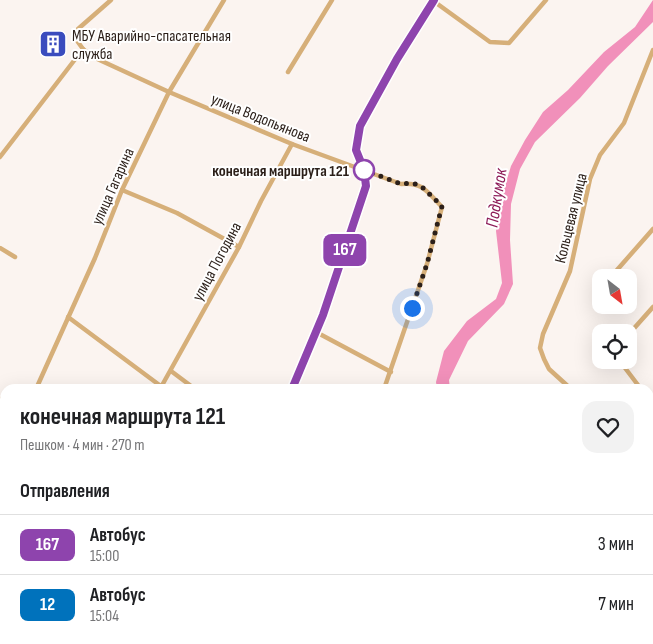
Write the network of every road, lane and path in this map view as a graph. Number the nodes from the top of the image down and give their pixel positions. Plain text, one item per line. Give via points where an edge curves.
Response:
1 (111, 0) edge
2 (224, 0) edge
3 (332, 0) edge
4 (433, 0) edge
5 (546, 0) edge
6 (83, 48) junction
7 (653, 50) edge
8 (288, 72) dead end
9 (169, 92) junction
10 (292, 144) junction
11 (0, 157) edge
12 (364, 170) junction
13 (122, 190) junction
14 (653, 229) edge
15 (239, 247) junction
16 (0, 248) edge
17 (15, 257) dead end
18 (618, 269) edge
19 (653, 307) edge
20 (68, 316) junction
21 (637, 325) edge
22 (316, 332) junction
23 (626, 369) edge
24 (171, 371) junction
25 (391, 372) junction
26 (38, 384) edge
27 (156, 384) edge
28 (163, 384) edge
29 (188, 384) edge
30 (294, 384) edge
31 (386, 384) edge
32 (566, 384) edge
33 (637, 384) edge

1 - 6 street, улица Водопьянова via 78,29 75,38
2 - 9 street, улица Гагарина
3 - 8 street
4 - 5 street via 490,42 509,44
4 - 12 street via 360,126 356,150
6 - 9 street, улица Водопьянова via 93,57
6 - 11 street
7 - 32 street, Кольцевая улица via 624,123 600,155 590,179 570,271 543,334 540,348 549,369
9 - 10 street, улица Водопьянова
9 - 13 street, улица Гагарина
10 - 12 street, улица Водопьянова
10 - 15 street, улица Погодина
12 - 22 street via 366,186
12 - 25 street, улица Водопьянова via 401,184 413,183 422,187 442,206 427,264
13 - 15 street via 177,213
13 - 20 street, улица Гагарина
14 - 18 street
15 - 24 street, улица Погодина
16 - 17 street
19 - 21 street
20 - 26 street, улица Гагарина
20 - 27 street
22 - 25 street
22 - 30 street
23 - 33 street
24 - 28 street, улица Погодина
24 - 29 street
25 - 31 street

